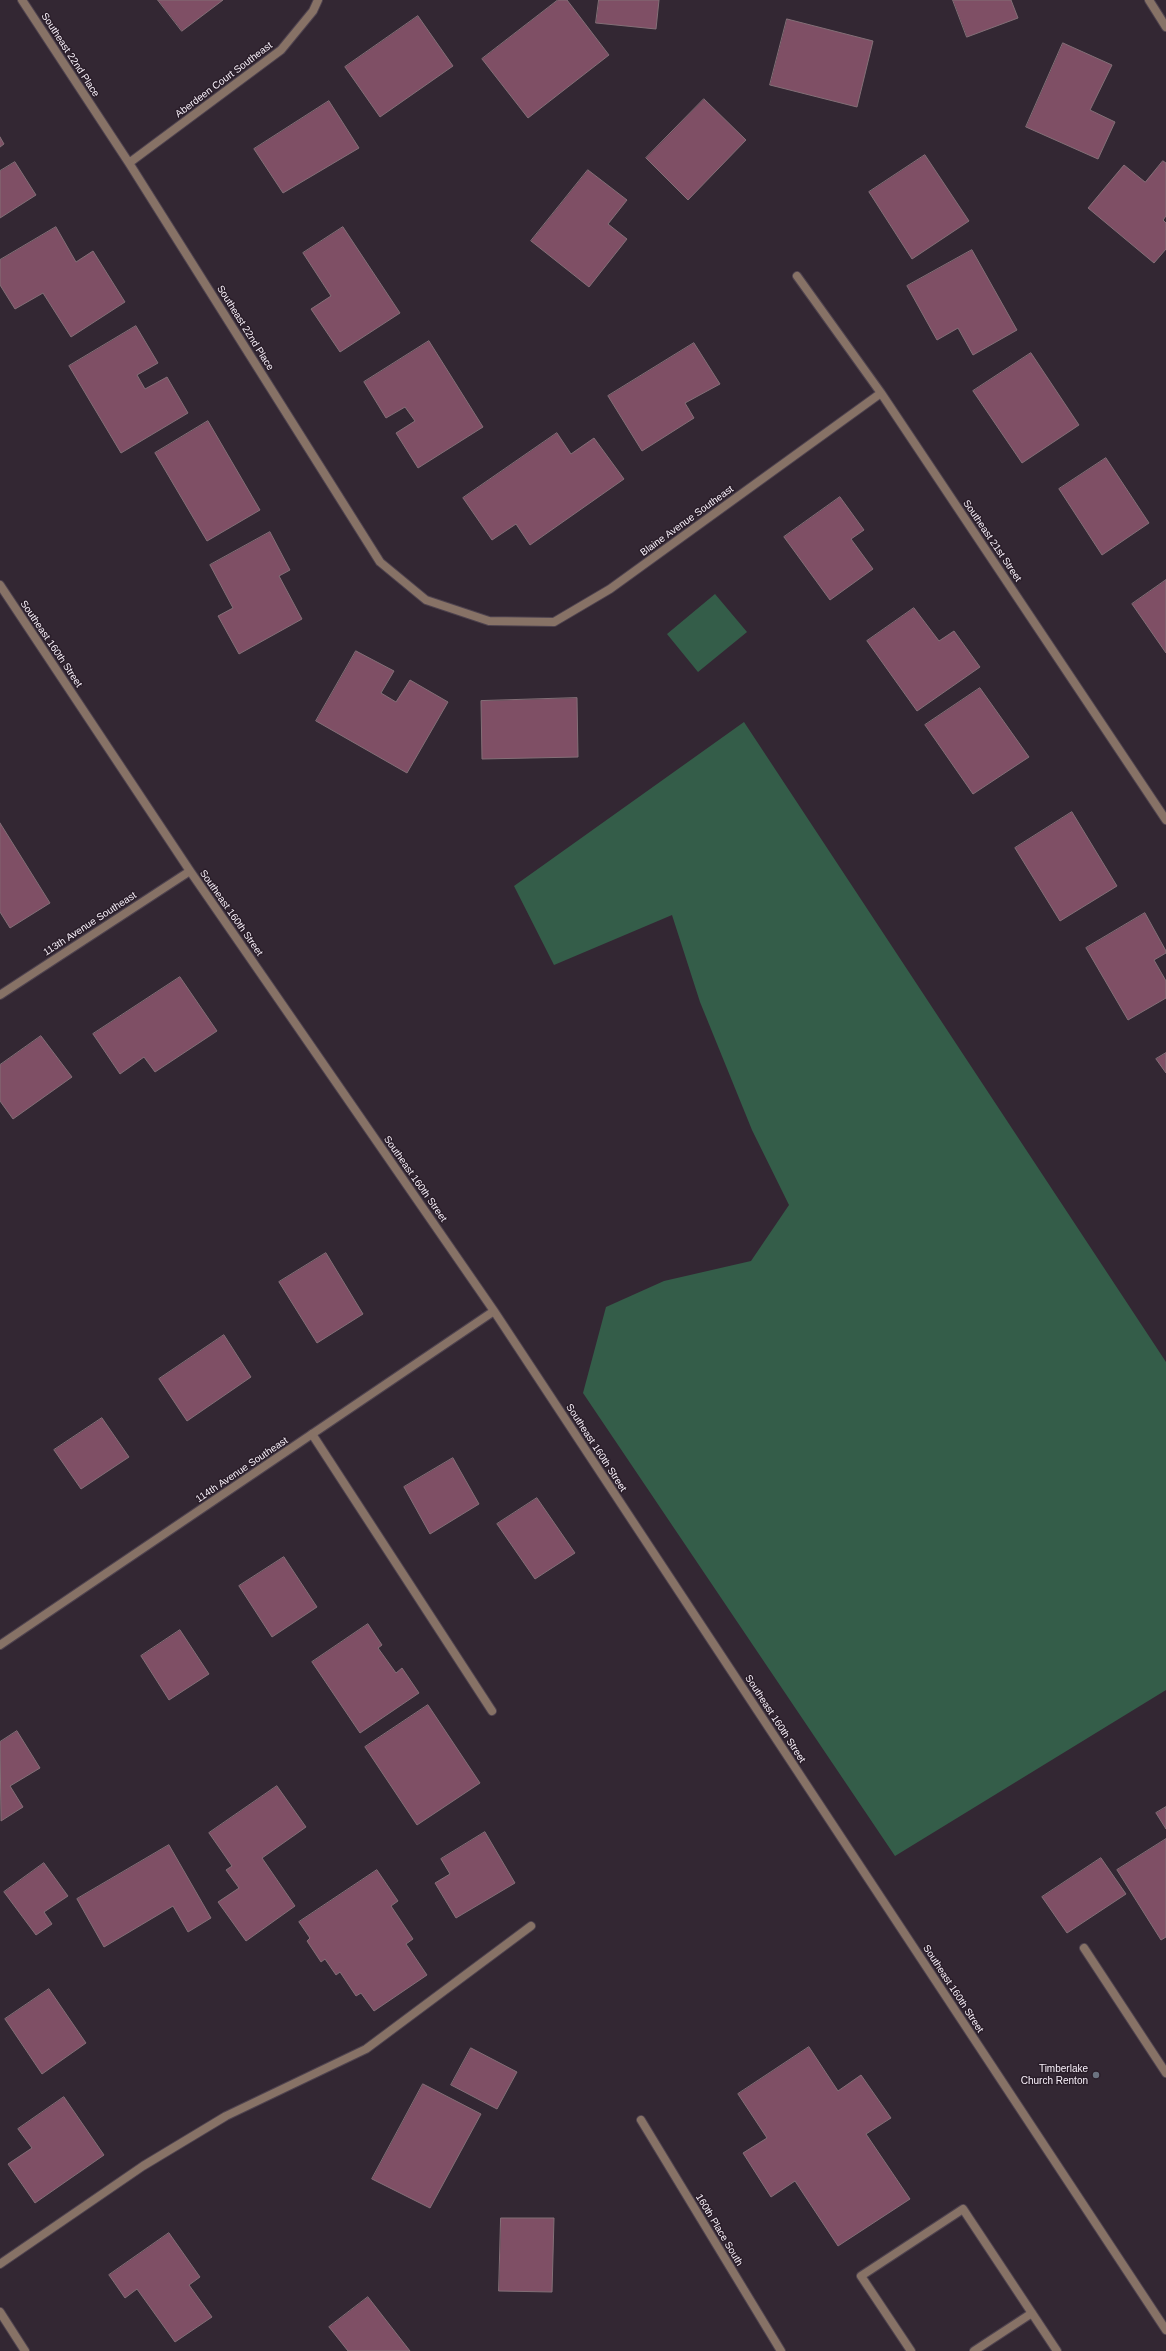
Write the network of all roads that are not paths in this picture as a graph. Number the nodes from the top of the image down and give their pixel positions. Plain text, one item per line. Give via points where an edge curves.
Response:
1 (22, 0) edge
2 (318, 0) edge
3 (1149, 0) edge
4 (1166, 27) edge
5 (129, 163) junction
6 (797, 276) dead end
7 (881, 393) junction
8 (0, 584) edge
9 (489, 622) joint
10 (1166, 820) edge
11 (190, 871) junction
12 (0, 995) edge
13 (494, 1311) junction
14 (312, 1434) junction
15 (0, 1645) edge
16 (492, 1711) dead end
17 (531, 1926) dead end
18 (1084, 1948) dead end
19 (1166, 2073) edge
20 (640, 2120) dead end
21 (0, 2264) edge
22 (0, 2312) edge
23 (1032, 2313) junction
24 (1166, 2330) edge
25 (26, 2351) edge
26 (781, 2351) edge
27 (911, 2351) edge
28 (974, 2351) edge
29 (1057, 2351) edge

1 - 5 street, Southeast 22nd Place
2 - 5 street, Aberdeen Court Southeast via 313,11 281,50
3 - 4 street
5 - 9 street, Southeast 22nd Place via 380,562 426,600
6 - 7 street, Southeast 21st Street
7 - 9 street, Blaine Avenue Southeast via 610,589 554,622
7 - 10 street, Southeast 21st Street
8 - 11 street, Southeast 160th Street
11 - 12 street, 113th Avenue Southeast
11 - 13 street, Southeast 160th Street
13 - 14 street, 114th Avenue Southeast
13 - 24 street, Southeast 160th Street
14 - 15 street, 114th Avenue Southeast
14 - 16 street
17 - 21 street via 366,2049 226,2116 143,2166
18 - 19 street
20 - 26 street, 160th Place South
22 - 25 street
23 - 27 street via 963,2209 861,2276
23 - 28 street
23 - 29 street

